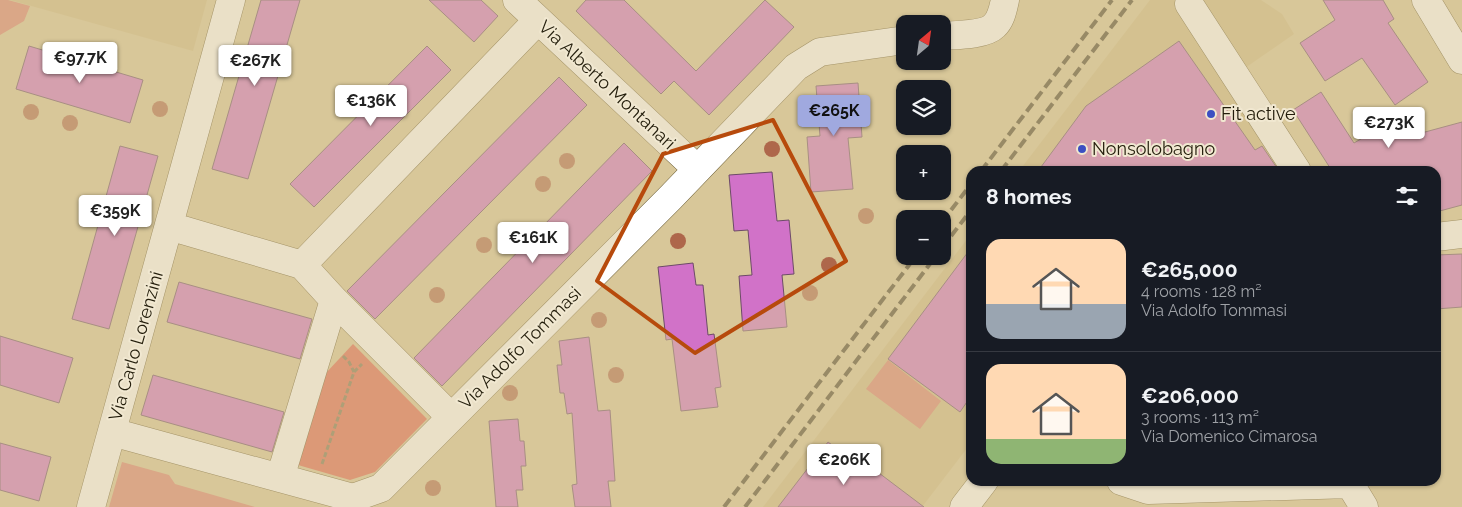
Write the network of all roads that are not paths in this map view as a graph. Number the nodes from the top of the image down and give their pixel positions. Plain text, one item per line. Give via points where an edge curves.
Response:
1 (231, 0) edge
2 (517, 0) edge
3 (1006, 0) edge
4 (1426, 0) edge
5 (1189, 4) dead end
6 (538, 20) junction
7 (951, 35) edge
8 (896, 41) edge
9 (1462, 60) edge
10 (1295, 166) edge
11 (697, 169) junction
12 (169, 226) junction
13 (1462, 234) edge
14 (1441, 236) edge
15 (302, 265) junction
16 (334, 300) junction
17 (451, 417) junction
18 (112, 432) junction
19 (280, 478) junction
20 (980, 486) edge
21 (1351, 486) edge
22 (91, 507) edge
23 (964, 507) edge
24 (1364, 507) edge

1 - 12 street, Via Carlo Lorenzini
2 - 6 street, Via Alberto Montanari
3 - 7 street via 993,28
4 - 9 street
5 - 10 street
6 - 11 street, Via Alberto Montanari
6 - 15 street
8 - 11 street, Via Adolfo Tommasi via 820,52 810,57 786,76
11 - 17 street, Via Adolfo Tommasi
12 - 15 street
12 - 18 street, Via Carlo Lorenzini
13 - 14 street
15 - 16 street
16 - 17 street
16 - 19 street
17 - 19 street, Via Adolfo Tommasi via 381,488 353,498
18 - 19 street, Via Adolfo Tommasi
18 - 22 street, Via Carlo Lorenzini
20 - 23 street
21 - 24 street

